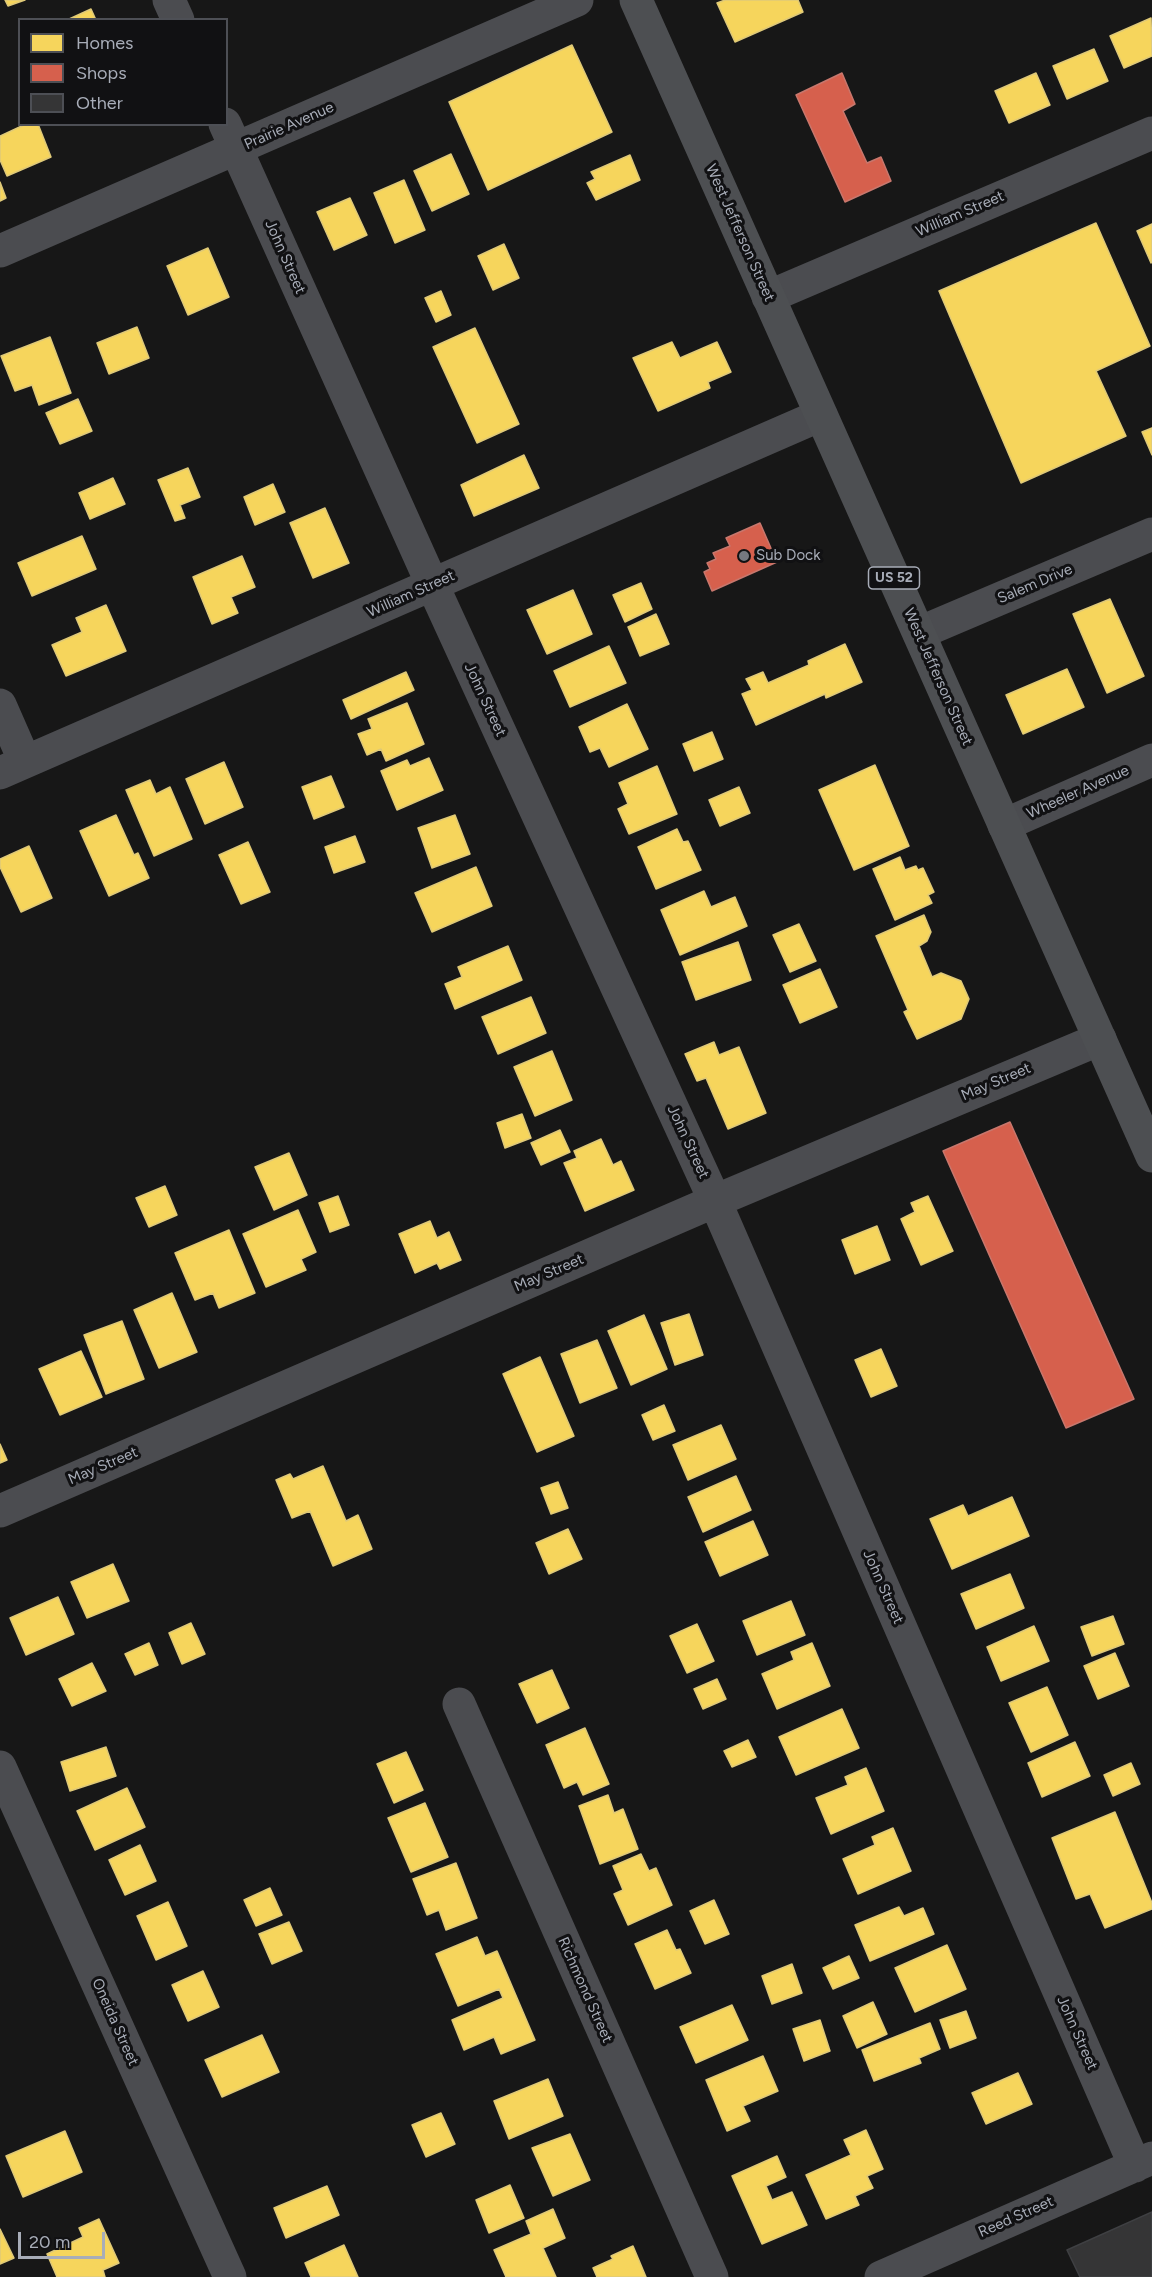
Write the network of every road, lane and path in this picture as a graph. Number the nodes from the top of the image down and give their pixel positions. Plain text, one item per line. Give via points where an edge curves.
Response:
1 (169, 0) edge
2 (577, 0) edge
3 (636, 0) edge
4 (177, 18) edge
5 (1152, 133) edge
6 (231, 136) edge
7 (0, 251) edge
8 (768, 297) junction
9 (821, 415) junction
10 (1152, 534) edge
11 (432, 584) junction
12 (919, 633) junction
13 (0, 705) edge
14 (1152, 760) edge
15 (12, 768) edge
16 (1004, 825) junction
17 (1100, 1038) junction
18 (1152, 1156) edge
19 (715, 1201) junction
20 (0, 1510) edge
21 (459, 1704) dead end
22 (0, 1767) edge
23 (1143, 2162) edge
24 (230, 2277) edge
25 (712, 2277) edge
26 (881, 2277) edge

1 - 4 street
2 - 6 street, Prairie Avenue
3 - 8 main road, West Jefferson Street / US 52
5 - 8 street, William Street
6 - 7 street, Prairie Avenue
6 - 11 street, John Street
8 - 9 main road, West Jefferson Street / US 52
9 - 11 street, William Street
9 - 12 main road, West Jefferson Street / US 52
10 - 12 street, Salem Drive
11 - 15 street, William Street
11 - 19 street, John Street
12 - 16 main road, West Jefferson Street / US 52
13 - 15 street
14 - 16 street, Wheeler Avenue
16 - 17 main road, West Jefferson Street / US 52
17 - 18 main road, West Jefferson Street / US 52
17 - 19 street, May Street
19 - 20 street, May Street
19 - 23 street, John Street
21 - 25 street, Richmond Street
22 - 24 street, Oneida Street
23 - 26 street, Reed Street

